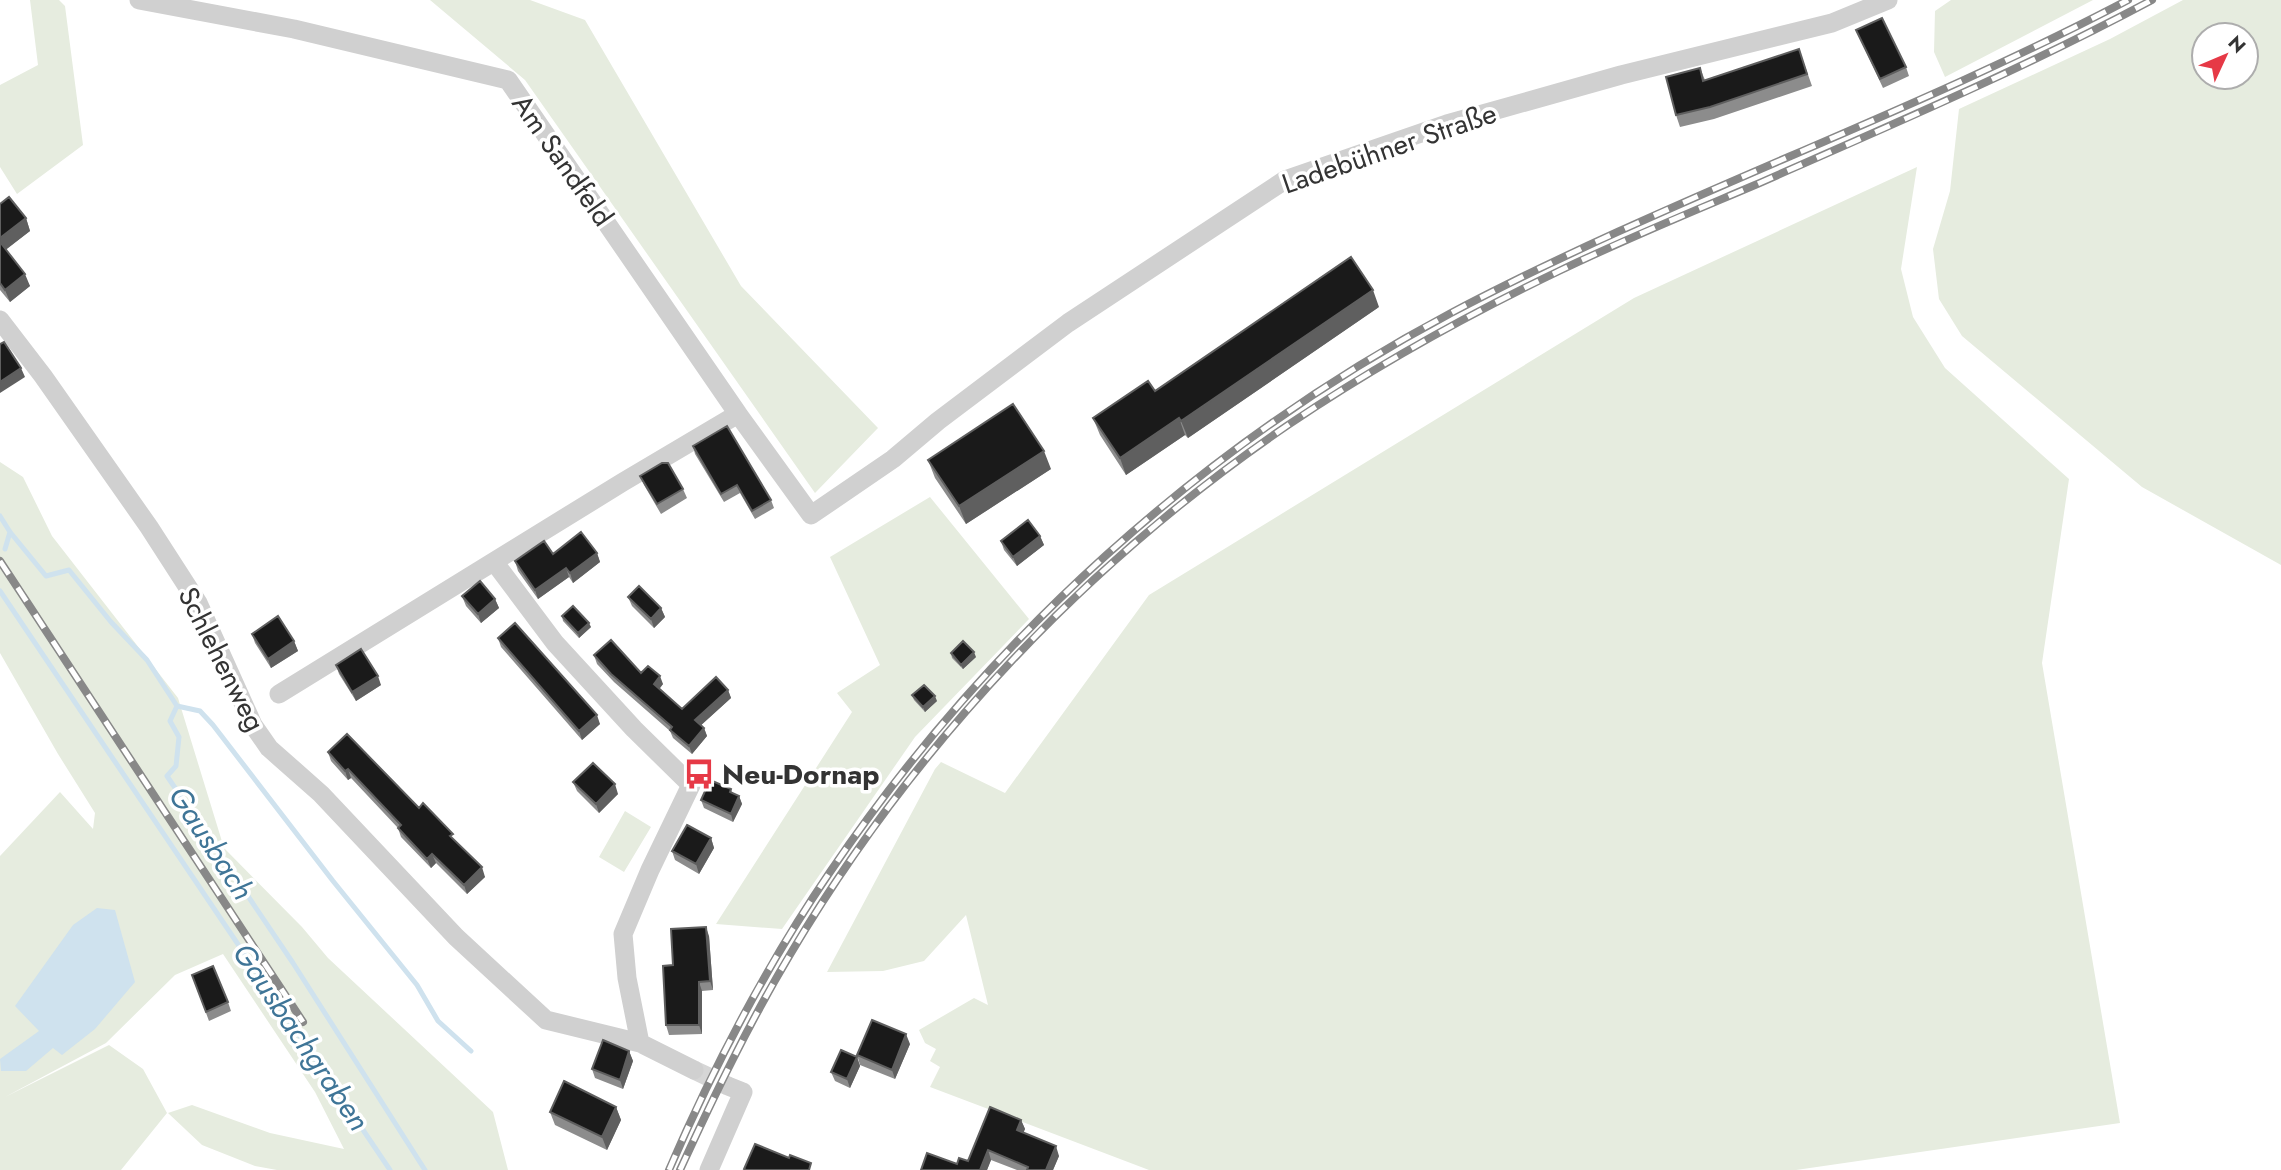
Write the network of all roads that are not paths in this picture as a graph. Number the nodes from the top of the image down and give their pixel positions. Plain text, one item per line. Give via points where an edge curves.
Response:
1 (139, 0) edge
2 (1888, 0) edge
3 (0, 320) edge
4 (738, 414) junction
5 (811, 515) joint
6 (495, 563) junction
7 (279, 694) dead end
8 (640, 1043) junction
9 (695, 1070) tunnel mouth
10 (728, 1087) dead end
11 (709, 1170) edge

1 - 4 street, Am Sandfeld via 294,29 508,80
2 - 5 street, Ladebühner Straße via 1832,23 1447,124 1285,180 1068,323 893,459
3 - 8 street, Schlehenweg via 198,603 253,725 269,748 321,793 456,937 546,1020
4 - 5 street, Am Sandfeld
4 - 6 street
6 - 7 street
6 - 8 street via 555,643 691,785 623,934
8 - 9 street
10 - 11 street via 743,1093

